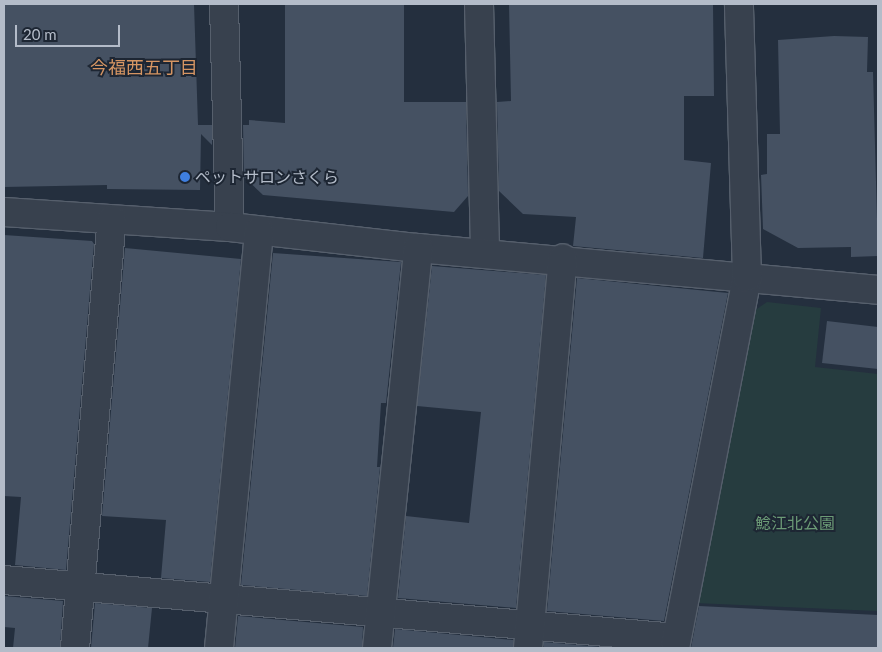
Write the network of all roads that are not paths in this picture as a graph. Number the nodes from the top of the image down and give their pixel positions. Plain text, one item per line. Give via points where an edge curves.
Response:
1 (224, 4) edge
2 (479, 4) edge
3 (739, 4) edge
4 (4, 212) edge
5 (112, 220) junction
6 (230, 227) junction
7 (259, 231) junction
8 (418, 248) junction
9 (485, 252) junction
10 (563, 259) junction
11 (746, 277) junction
12 (878, 290) edge
13 (4, 580) edge
14 (79, 586) junction
15 (223, 599) junction
16 (381, 614) junction
17 (529, 637) edge
18 (676, 643) edge
19 (75, 648) edge
20 (219, 648) edge
21 (378, 648) edge

1 - 6 street
2 - 9 street
3 - 11 street
4 - 5 street
5 - 6 street
5 - 14 street
6 - 7 street
7 - 8 street
7 - 15 street
8 - 9 street
8 - 16 street
9 - 10 street
10 - 11 street
10 - 17 street
11 - 12 street
11 - 18 street
13 - 14 street
14 - 15 street
14 - 19 street
15 - 16 street
15 - 20 street
16 - 17 street
16 - 21 street
17 - 18 street

